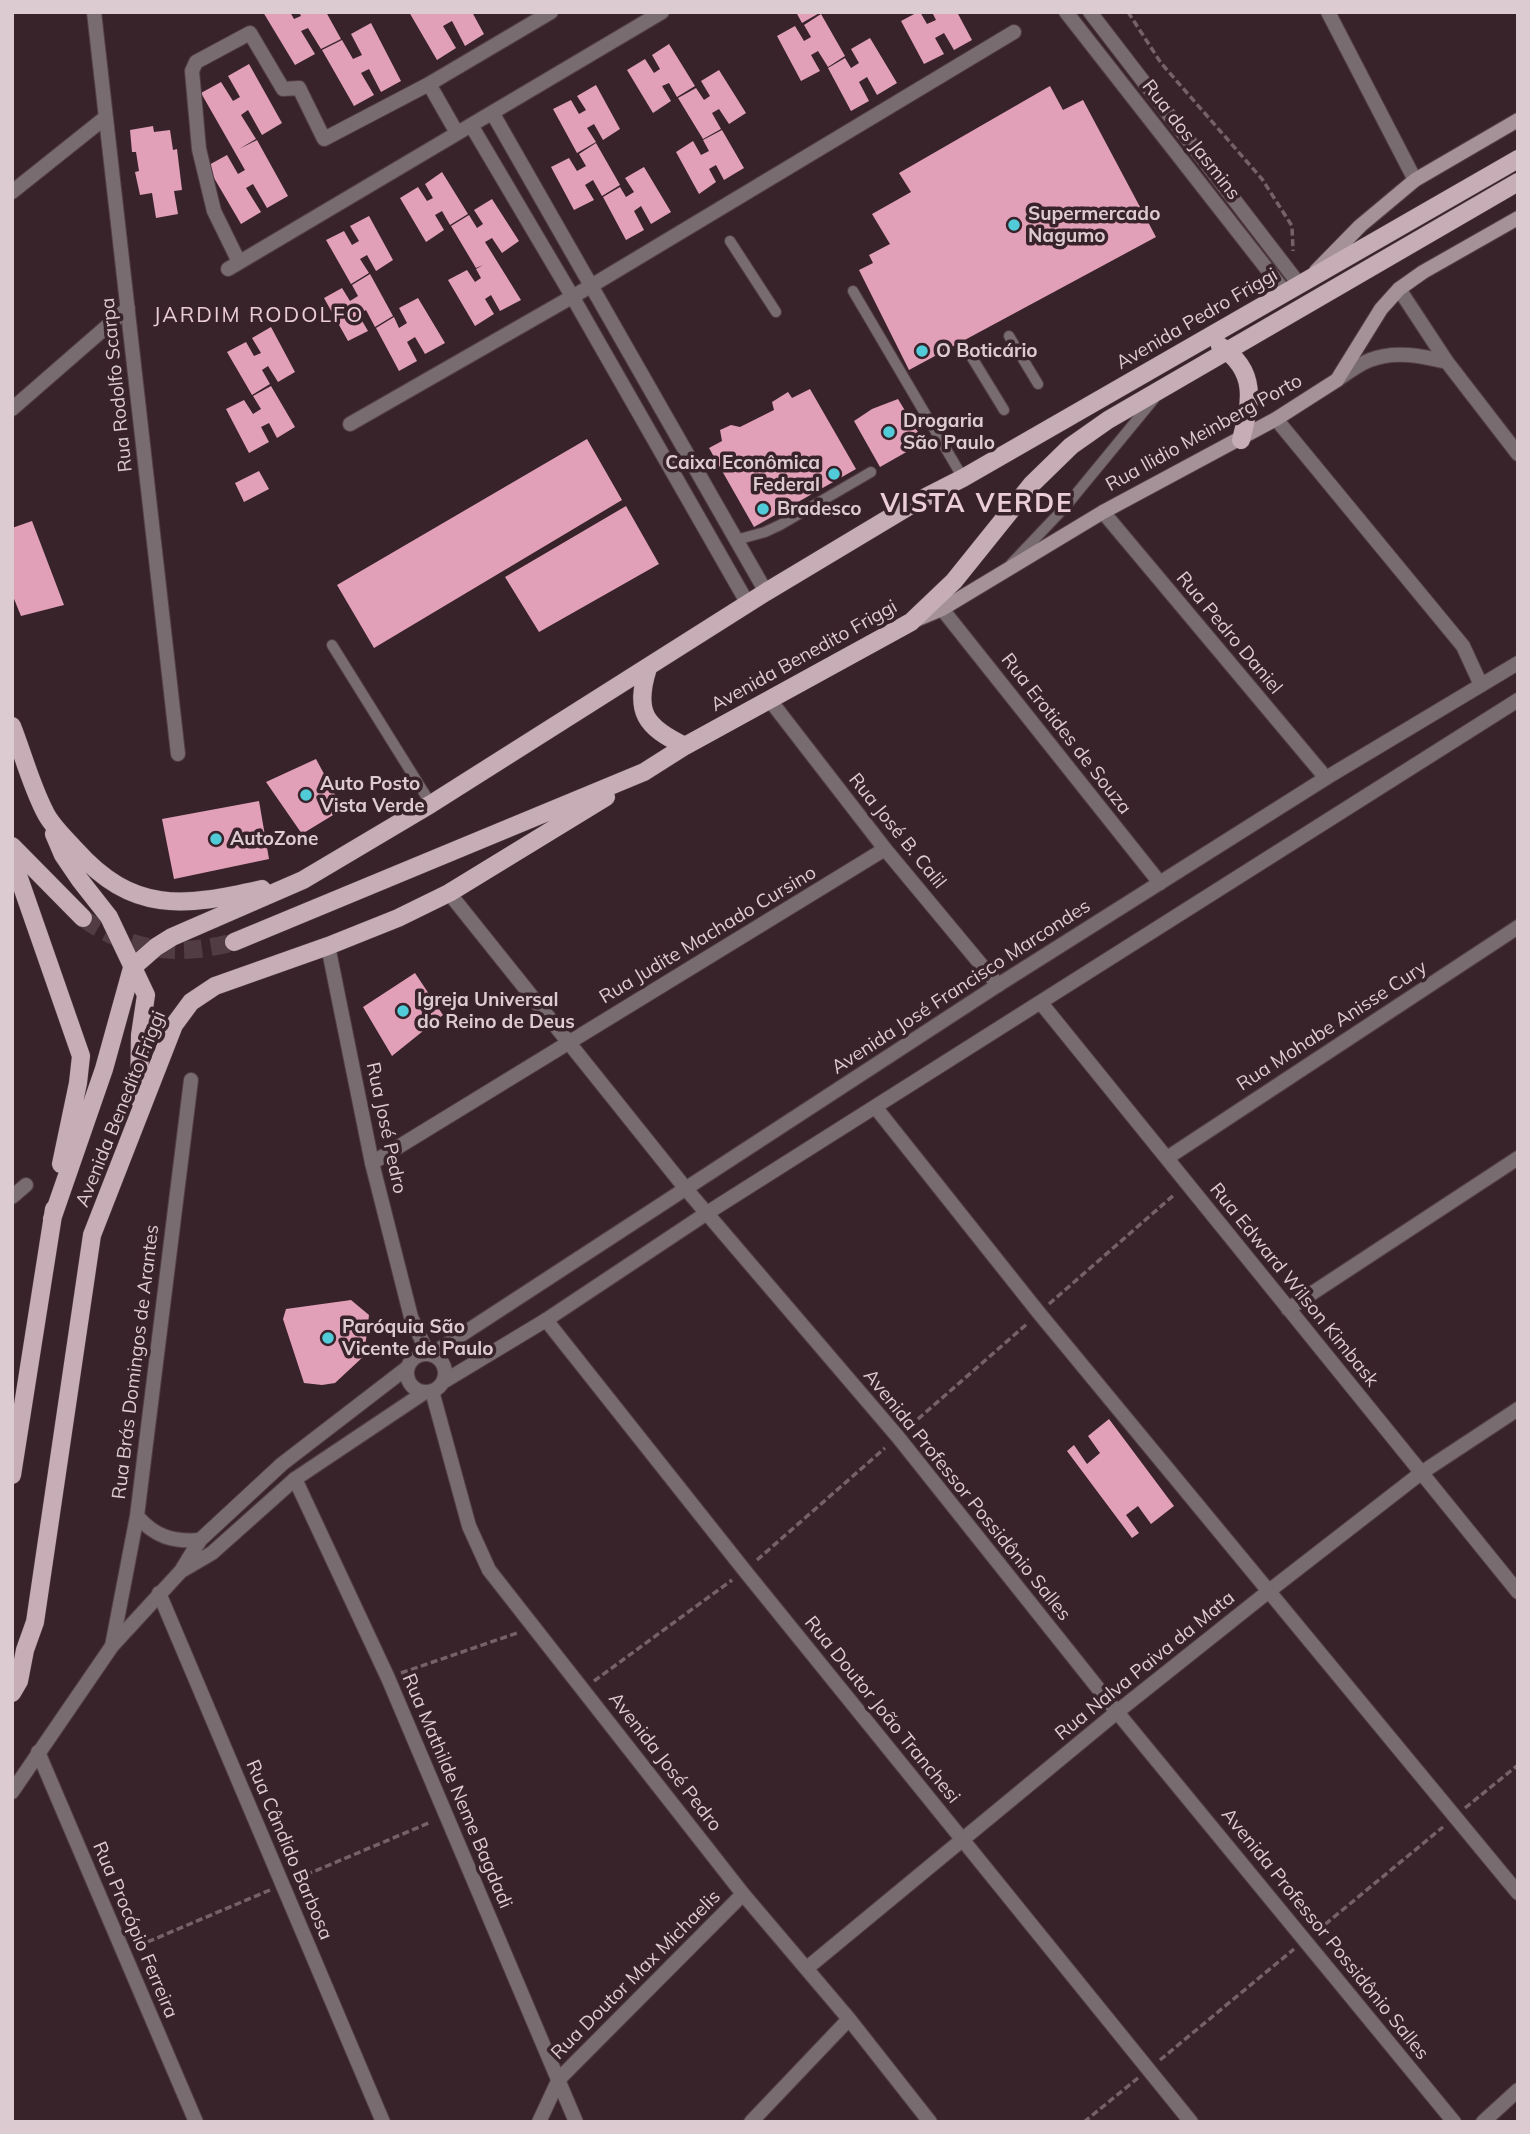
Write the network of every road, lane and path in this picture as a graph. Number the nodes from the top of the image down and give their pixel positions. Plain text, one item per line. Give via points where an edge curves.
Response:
1 (94, 12) edge
2 (551, 12) edge
3 (662, 12) edge
4 (1066, 12) edge
5 (1090, 12) edge
6 (1128, 12) edge
7 (1328, 12) edge
8 (1014, 32) dead end
9 (429, 85) junction
10 (493, 114) junction
11 (106, 117) junction
12 (1518, 120) edge
13 (471, 125) junction
14 (457, 133) junction
15 (1518, 159) edge
16 (1415, 180) junction
17 (1518, 182) edge
18 (12, 191) edge
19 (1518, 218) edge
20 (730, 241) dead end
21 (1282, 262) junction
22 (1298, 284) junction
23 (591, 286) junction
24 (1399, 289) junction
25 (853, 291) dead end
26 (572, 296) junction
27 (128, 308) junction
28 (776, 312) dead end
29 (1009, 336) dead end
30 (1204, 338) junction
31 (1229, 352) junction
32 (971, 356) dead end
33 (1447, 362) junction
34 (1336, 380) junction
35 (1038, 384) dead end
36 (1165, 387) junction
37 (12, 409) edge
38 (1004, 410) dead end
39 (1276, 419) junction
40 (350, 425) dead end
41 (1241, 440) junction
42 (1518, 454) edge
43 (872, 472) dead end
44 (963, 478) junction
45 (1103, 512) junction
46 (736, 540) junction
47 (1002, 573) junction
48 (766, 592) junction
49 (747, 604) junction
50 (942, 609) junction
51 (911, 622) junction
52 (332, 645) dead end
53 (1518, 663) edge
54 (648, 668) junction
55 (1481, 685) junction
56 (769, 699) junction
57 (1516, 703) edge
58 (12, 726) edge
59 (685, 746) junction
60 (178, 754) dead end
61 (644, 772) junction
62 (1326, 778) junction
63 (432, 804) junction
64 (45, 813) junction
65 (12, 846) edge
66 (885, 849) junction
67 (12, 858) edge
68 (303, 880) junction
69 (1160, 883) junction
70 (449, 893) junction
71 (83, 918) tunnel mouth
72 (1518, 927) edge
73 (234, 942) tunnel mouth
74 (328, 946) junction
75 (132, 968) junction
76 (998, 985) junction
77 (1041, 1003) junction
78 (569, 1043) junction
79 (191, 1080) dead end
80 (876, 1108) junction
81 (139, 1110) junction
82 (1167, 1158) junction
83 (1518, 1158) edge
84 (372, 1163) junction
85 (26, 1185) dead end
86 (686, 1189) junction
87 (12, 1197) edge
88 (707, 1213) junction
89 (52, 1219) junction
90 (1288, 1308) junction
91 (411, 1317) junction
92 (546, 1320) junction
93 (430, 1354) junction
94 (410, 1364) junction
95 (433, 1389) junction
96 (1518, 1409) edge
97 (1422, 1473) junction
98 (12, 1475) edge
99 (295, 1479) junction
100 (137, 1516) junction
101 (200, 1540) junction
102 (181, 1570) junction
103 (1269, 1591) junction
104 (1518, 1592) edge
105 (159, 1593) junction
106 (535, 1627) junction
107 (113, 1646) junction
108 (388, 1678) junction
109 (14, 1685) edge
110 (1117, 1712) junction
111 (38, 1752) junction
112 (12, 1792) edge
113 (963, 1841) junction
114 (1518, 1893) edge
115 (743, 1894) junction
116 (807, 1968) junction
117 (849, 2019) junction
118 (559, 2079) junction
119 (1518, 2090) edge
120 (196, 2122) edge
121 (383, 2122) edge
122 (539, 2122) edge
123 (576, 2122) edge
124 (751, 2122) edge
125 (930, 2122) edge
126 (1191, 2122) edge
127 (1454, 2122) edge
128 (1483, 2122) edge

1 - 11 street, Rua Rodolfo Scarpa
2 - 9 street
3 - 10 street
4 - 22 street, Rua dos Jasmins
5 - 21 street, Rua dos Jasmins
6 - 21 path via 1161,63 1262,179 1293,226 1292,253
7 - 16 street
8 - 23 street
9 - 14 street
9 - 14 street via 324,139 299,88 284,89 250,33 196,62 192,71 199,149 233,265
10 - 13 street
10 - 23 street
11 - 18 street
11 - 27 street, Rua Rodolfo Scarpa
12 - 16 main road
13 - 14 street
13 - 26 street
15 - 22 main road, Avenida Pedro Friggi
16 - 22 main road
17 - 31 main road
19 - 24 main road, Rua Ilidio Meinberg Porto
20 - 28 lane
21 - 22 street, Rua dos Jasmins
22 - 30 main road, Avenida Pedro Friggi
23 - 26 street
23 - 46 street
24 - 33 street
24 - 34 main road, Rua Ilidio Meinberg Porto
25 - 44 lane
26 - 40 street
26 - 49 street
27 - 37 street
27 - 60 street, Rua Rodolfo Scarpa
29 - 35 lane
30 - 31 main road
30 - 44 main road, Avenida Pedro Friggi
31 - 36 main road, Avenida Benedito Friggi
31 - 41 main road via 1242,369 1251,400
32 - 38 lane
33 - 34 street via 1395,355 1370,360
33 - 42 street
34 - 39 main road, Rua Ilidio Meinberg Porto
36 - 47 lane via 1066,506
36 - 51 main road, Avenida Benedito Friggi via 1071,446 1032,484 954,581
39 - 41 main road, Rua Ilidio Meinberg Porto
39 - 55 street via 1463,646
41 - 45 main road, Rua Ilidio Meinberg Porto
43 - 46 lane via 765,532
44 - 48 main road, Avenida Pedro Friggi
45 - 47 main road, Rua Ilidio Meinberg Porto
45 - 62 street, Rua Pedro Daniel
46 - 48 street
47 - 50 main road, Rua Ilidio Meinberg Porto
48 - 49 main road
49 - 54 main road
50 - 51 main road, Rua Ilidio Meinberg Porto
50 - 69 street, Rua Erotides de Souza
51 - 56 main road, Avenida Benedito Friggi
52 - 63 lane
53 - 55 street, Avenida José Francisco Marcondes
54 - 59 main road via 642,688 648,723
54 - 63 main road
55 - 62 street, Avenida José Francisco Marcondes
56 - 59 main road, Avenida Benedito Friggi
56 - 66 street, Rua José B. Calil
57 - 77 street
58 - 64 main road
59 - 61 main road, Avenida Benedito Friggi
61 - 70 main road, Avenida Benedito Friggi
61 - 73 main road, Avenida Benedito Friggi
62 - 69 street, Avenida José Francisco Marcondes
63 - 68 main road
64 - 68 main road via 92,869 117,887 145,897 207,900
64 - 75 main road via 63,855 109,917
65 - 71 main road
66 - 76 street, Rua José B. Calil
66 - 78 street, Rua Judite Machado Cursino
67 - 89 main road via 81,1056
68 - 75 main road via 172,937
69 - 76 street, Avenida José Francisco Marcondes
70 - 74 main road, Avenida Benedito Friggi
70 - 78 street, Avenida Professor Possidônio Salles
72 - 82 street, Rua Mohabe Anisse Cury
74 - 81 main road, Avenida Benedito Friggi via 215,986 191,1002 174,1025
74 - 84 street, Rua José Pedro
75 - 81 main road via 146,995 140,1035
75 - 89 main road via 104,1069
76 - 86 street, Avenida José Francisco Marcondes
77 - 80 street
77 - 82 street, Rua Edward Wilson Kimbask
78 - 84 street, Rua Judite Machado Cursino
78 - 86 street, Avenida Professor Possidônio Salles
79 - 100 street, Rua Brás Domingos de Arantes
80 - 88 street
80 - 103 street
81 - 109 main road, Avenida Benedito Friggi via 92,1235 35,1622
82 - 90 street, Rua Edward Wilson Kimbask
83 - 90 street
84 - 91 street, Rua José Pedro
85 - 87 street
86 - 88 street, Avenida Professor Possidônio Salles
86 - 93 street, Avenida José Francisco Marcondes
88 - 92 street
88 - 110 street, Avenida Professor Possidônio Salles via 898,1437
89 - 98 main road
90 - 97 street, Rua Edward Wilson Kimbask
91 - 93 street, Rua José Pedro
91 - 94 street, Rua José Pedro
92 - 95 street
92 - 113 street, Rua Doutor João Tranchesi
93 - 94 street via 422,1354
93 - 95 street via 445,1367
94 - 95 street via 412,1386
94 - 101 street via 282,1464
95 - 99 street
95 - 106 street, Avenida José Pedro via 479,1548 489,1570
96 - 97 street, Rua Nalva Paiva da Mata
97 - 103 street, Rua Nalva Paiva da Mata
97 - 104 street, Rua Edward Wilson Kimbask
99 - 102 street via 212,1553
99 - 108 street, Rua Mathilde Neme Bagdadi
100 - 101 street via 148,1529 174,1540
100 - 107 street, Rua Brás Domingos de Arantes
101 - 102 street
102 - 105 street
103 - 110 street, Rua Nalva Paiva da Mata
103 - 114 street
105 - 107 street
105 - 121 street, Rua Cândido Barbosa
106 - 108 path
106 - 115 street, Avenida José Pedro
107 - 111 street
108 - 118 street, Rua Mathilde Neme Bagdadi
110 - 113 street, Rua Nalva Paiva da Mata
110 - 127 street, Avenida Professor Possidônio Salles
111 - 112 street
111 - 120 street, Rua Procópio Ferreira
113 - 116 street, Rua Nalva Paiva da Mata
113 - 126 street, Rua Doutor João Tranchesi
115 - 116 street, Avenida José Pedro
115 - 118 street, Rua Doutor Max Michaelis
116 - 117 street, Avenida José Pedro
117 - 124 street
117 - 125 street, Avenida José Pedro
118 - 122 street, Rua Doutor Max Michaelis
118 - 123 street, Rua Mathilde Neme Bagdadi
119 - 128 street

